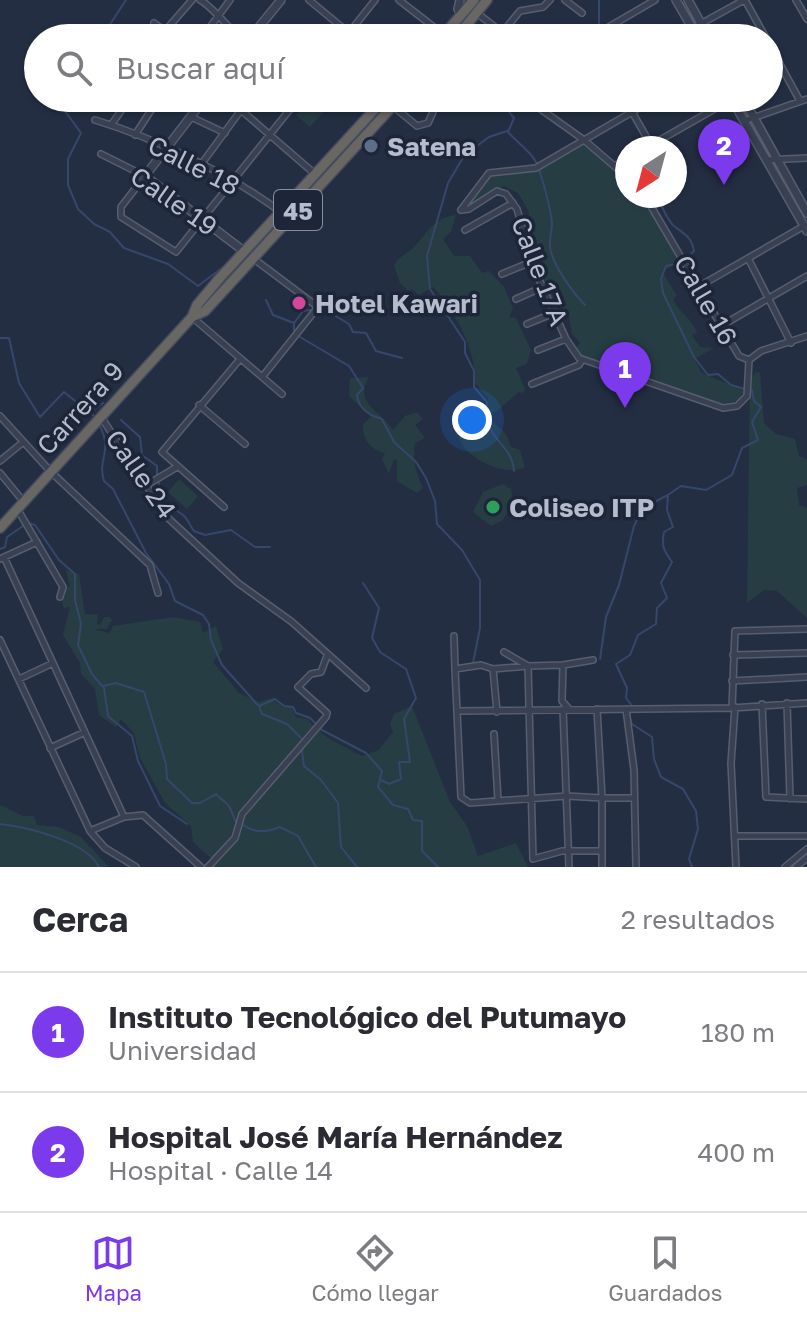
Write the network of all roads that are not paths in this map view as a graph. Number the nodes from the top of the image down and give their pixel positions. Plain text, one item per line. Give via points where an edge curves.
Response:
1 (192, 0) edge
2 (200, 0) edge
3 (230, 0) edge
4 (281, 0) edge
5 (309, 0) edge
6 (375, 0) edge
7 (399, 0) edge
8 (460, 0) edge
9 (474, 0) edge
10 (487, 0) edge
11 (550, 0) edge
12 (565, 0) edge
13 (655, 0) edge
14 (676, 0) edge
15 (688, 0) edge
16 (744, 0) edge
17 (796, 0) edge
18 (477, 13) junction
19 (582, 13) dead end
20 (462, 15) junction
21 (217, 18) junction
22 (807, 19) edge
23 (171, 24) edge
24 (212, 24) edge
25 (224, 24) edge
26 (261, 24) edge
27 (335, 24) edge
28 (356, 24) edge
29 (428, 24) edge
30 (454, 24) edge
31 (468, 24) edge
32 (491, 24) edge
33 (509, 24) edge
34 (614, 24) edge
35 (690, 24) edge
36 (701, 24) joint
37 (758, 24) edge
38 (783, 66) edge
39 (804, 100) edge
40 (783, 107) edge
41 (120, 112) edge
42 (150, 112) edge
43 (195, 112) edge
44 (240, 112) edge
45 (244, 112) edge
46 (288, 112) edge
47 (377, 112) edge
48 (378, 112) edge
49 (398, 112) edge
50 (433, 112) dead end
51 (544, 112) edge
52 (632, 112) joint
53 (708, 112) edge
54 (739, 112) edge
55 (751, 112) edge
56 (769, 112) edge
57 (191, 117) junction
58 (754, 117) junction
59 (95, 120) dead end
60 (744, 121) junction
61 (111, 125) junction
62 (225, 133) junction
63 (272, 134) junction
64 (135, 135) junction
65 (643, 136) edge
66 (667, 136) edge
67 (584, 140) junction
68 (166, 149) junction
69 (101, 154) dead end
70 (807, 158) edge
71 (778, 159) junction
72 (766, 160) junction
73 (200, 166) junction
74 (614, 166) edge
75 (316, 174) junction
76 (145, 176) junction
77 (234, 183) junction
78 (513, 203) junction
79 (652, 208) edge
80 (807, 213) edge
81 (285, 216) junction
82 (204, 221) junction
83 (806, 229) edge
84 (465, 230) dead end
85 (249, 255) junction
86 (748, 258) junction
87 (531, 262) junction
88 (502, 274) dead end
89 (807, 276) edge
90 (543, 287) junction
91 (698, 287) junction
92 (770, 297) junction
93 (516, 299) dead end
94 (554, 313) junction
95 (192, 317) junction
96 (527, 324) dead end
97 (721, 326) junction
98 (807, 336) edge
99 (566, 339) junction
100 (791, 343) junction
101 (538, 350) dead end
102 (240, 359) junction
103 (582, 360) junction
104 (749, 360) junction
105 (263, 376) junction
106 (532, 384) dead end
107 (282, 394) dead end
108 (199, 405) junction
109 (0, 416) edge
110 (100, 416) junction
111 (22, 443) junction
112 (245, 444) dead end
113 (0, 461) edge
114 (177, 467) junction
115 (51, 472) junction
116 (0, 473) edge
117 (145, 486) junction
118 (21, 505) junction
119 (224, 507) dead end
120 (0, 510) edge
121 (10, 517) junction
122 (0, 528) edge
123 (37, 542) junction
124 (2, 558) edge
125 (158, 593) dead end
126 (60, 597) dead end
127 (807, 629) edge
128 (454, 636) dead end
129 (0, 640) edge
130 (504, 652) dead end
131 (807, 653) edge
132 (733, 655) junction
133 (327, 656) junction
134 (593, 660) dead end
135 (51, 664) junction
136 (563, 665) junction
137 (528, 666) junction
138 (455, 669) junction
139 (493, 669) junction
140 (807, 677) edge
141 (19, 679) junction
142 (732, 681) junction
143 (366, 688) dead end
144 (787, 703) junction
145 (807, 703) edge
146 (762, 704) junction
147 (733, 707) junction
148 (566, 709) junction
149 (597, 709) junction
150 (530, 710) junction
151 (631, 710) junction
152 (458, 711) junction
153 (497, 712) junction
154 (83, 733) junction
155 (494, 734) dead end
156 (50, 748) junction
157 (567, 796) junction
158 (533, 798) junction
159 (602, 798) junction
160 (633, 798) junction
161 (790, 799) junction
162 (807, 799) edge
163 (498, 800) junction
164 (124, 817) junction
165 (90, 831) junction
166 (736, 836) junction
167 (807, 836) edge
168 (807, 849) edge
169 (601, 851) junction
170 (568, 852) junction
171 (807, 858) edge
172 (133, 866) edge
173 (201, 867) edge
174 (208, 867) edge
175 (569, 867) edge
176 (602, 867) edge
177 (636, 867) edge
178 (736, 867) edge
179 (785, 867) edge
180 (796, 867) edge

1 - 23 street
2 - 21 street via 212,6
3 - 21 street
4 - 26 street
5 - 27 street
6 - 28 street
7 - 29 street
8 - 20 street
9 - 20 highway
10 - 18 highway
11 - 33 street via 543,7 520,11
12 - 19 street
13 - 34 street
14 - 35 street
15 - 36 street
16 - 36 street
16 - 37 street
17 - 22 street
18 - 31 highway
18 - 32 street
20 - 30 highway
21 - 24 street
21 - 25 street
38 - 39 street
39 - 40 street
41 - 61 street
42 - 64 street
43 - 57 street
44 - 62 street
45 - 63 street
46 - 63 street
47 - 75 highway, Carrera 9 / 45
48 - 81 highway, Carrera 9 / 45
49 - 50 street via 417,126 428,123
51 - 67 street
52 - 65 street
52 - 67 street
53 - 66 street
54 - 60 street
55 - 58 street
56 - 58 street
57 - 62 street
57 - 68 street
58 - 60 street
58 - 71 street
59 - 61 street, Calle 18
60 - 72 street
61 - 64 street, Calle 18
62 - 73 street
63 - 75 street
63 - 77 street
64 - 68 street, Calle 18
67 - 74 street
67 - 78 street via 538,167 489,173 460,207 469,209 497,191
68 - 73 street, Calle 18
68 - 76 street
69 - 76 street, Calle 19
70 - 71 street
71 - 72 street
71 - 80 street
72 - 83 street
73 - 77 street, Calle 18
75 - 81 highway, Carrera 9 / 45
76 - 82 street, Calle 19
76 - 82 street via 121,207 121,217 175,252
77 - 81 street, Calle 18
77 - 82 street
78 - 84 street
78 - 87 street, Calle 17A
79 - 91 street, Calle 16
81 - 85 highway, Carrera 9 / 45
82 - 85 street, Calle 19
83 - 86 street
85 - 95 highway, Carrera 9 / 45 via 205,311
85 - 105 street, Calle 19 via 318,307
86 - 91 street
86 - 92 street
87 - 88 street
87 - 90 street, Calle 17A
89 - 92 street
90 - 93 street
90 - 94 street, Calle 17A
91 - 97 street, Calle 16
92 - 97 street
92 - 100 street
94 - 96 street
94 - 99 street, Calle 17A
95 - 102 street
95 - 110 highway, Carrera 9 / 45
97 - 104 street, Calle 16 via 739,356
98 - 100 street
99 - 101 street
99 - 103 street, Calle 17A
100 - 104 street
102 - 105 street
102 - 108 street
103 - 104 street, Calle 16 via 723,408 742,403 749,390
103 - 106 street
105 - 107 street
108 - 112 street
108 - 114 street via 162,452
109 - 111 street
110 - 115 highway, Carrera 9 / 45
110 - 117 street, Calle 24
111 - 113 street
111 - 115 street
114 - 117 street
114 - 119 street
115 - 118 highway, Carrera 9 / 45
115 - 125 street via 150,565
116 - 118 street
117 - 133 street, Calle 24 via 182,531
118 - 121 highway, Carrera 9 / 45
118 - 123 street
120 - 121 street
121 - 122 highway, Carrera 9 / 45
123 - 124 street
123 - 126 street via 63,587
124 - 135 street
127 - 132 street via 735,631
128 - 138 street
129 - 141 street
130 - 137 street
131 - 132 street
132 - 142 street
133 - 143 street, Calle 24
133 - 174 street via 321,672 298,687 326,717 242,814 235,838
134 - 136 street
135 - 141 street
135 - 154 street
136 - 137 street
136 - 148 street
137 - 139 street
137 - 150 street
138 - 139 street
138 - 152 street
139 - 153 street
140 - 142 street
141 - 156 street
142 - 147 street
144 - 145 street
144 - 146 street
144 - 161 street
146 - 147 street
146 - 161 street via 768,799
147 - 151 street
147 - 166 street
148 - 149 street
148 - 150 street
148 - 157 street
149 - 151 street
149 - 159 street
150 - 153 street
150 - 158 street
151 - 160 street
152 - 153 street
152 - 163 street via 461,797 470,803
154 - 156 street
154 - 164 street
155 - 163 street
156 - 165 street
157 - 158 street
157 - 159 street
157 - 170 street
158 - 163 street
158 - 170 street via 533,859
159 - 160 street
159 - 169 street
160 - 177 street
161 - 162 street
164 - 165 street
164 - 173 street via 143,815
165 - 172 street
166 - 167 street
166 - 178 street
168 - 179 street
169 - 170 street
169 - 176 street
170 - 175 street
171 - 180 street

